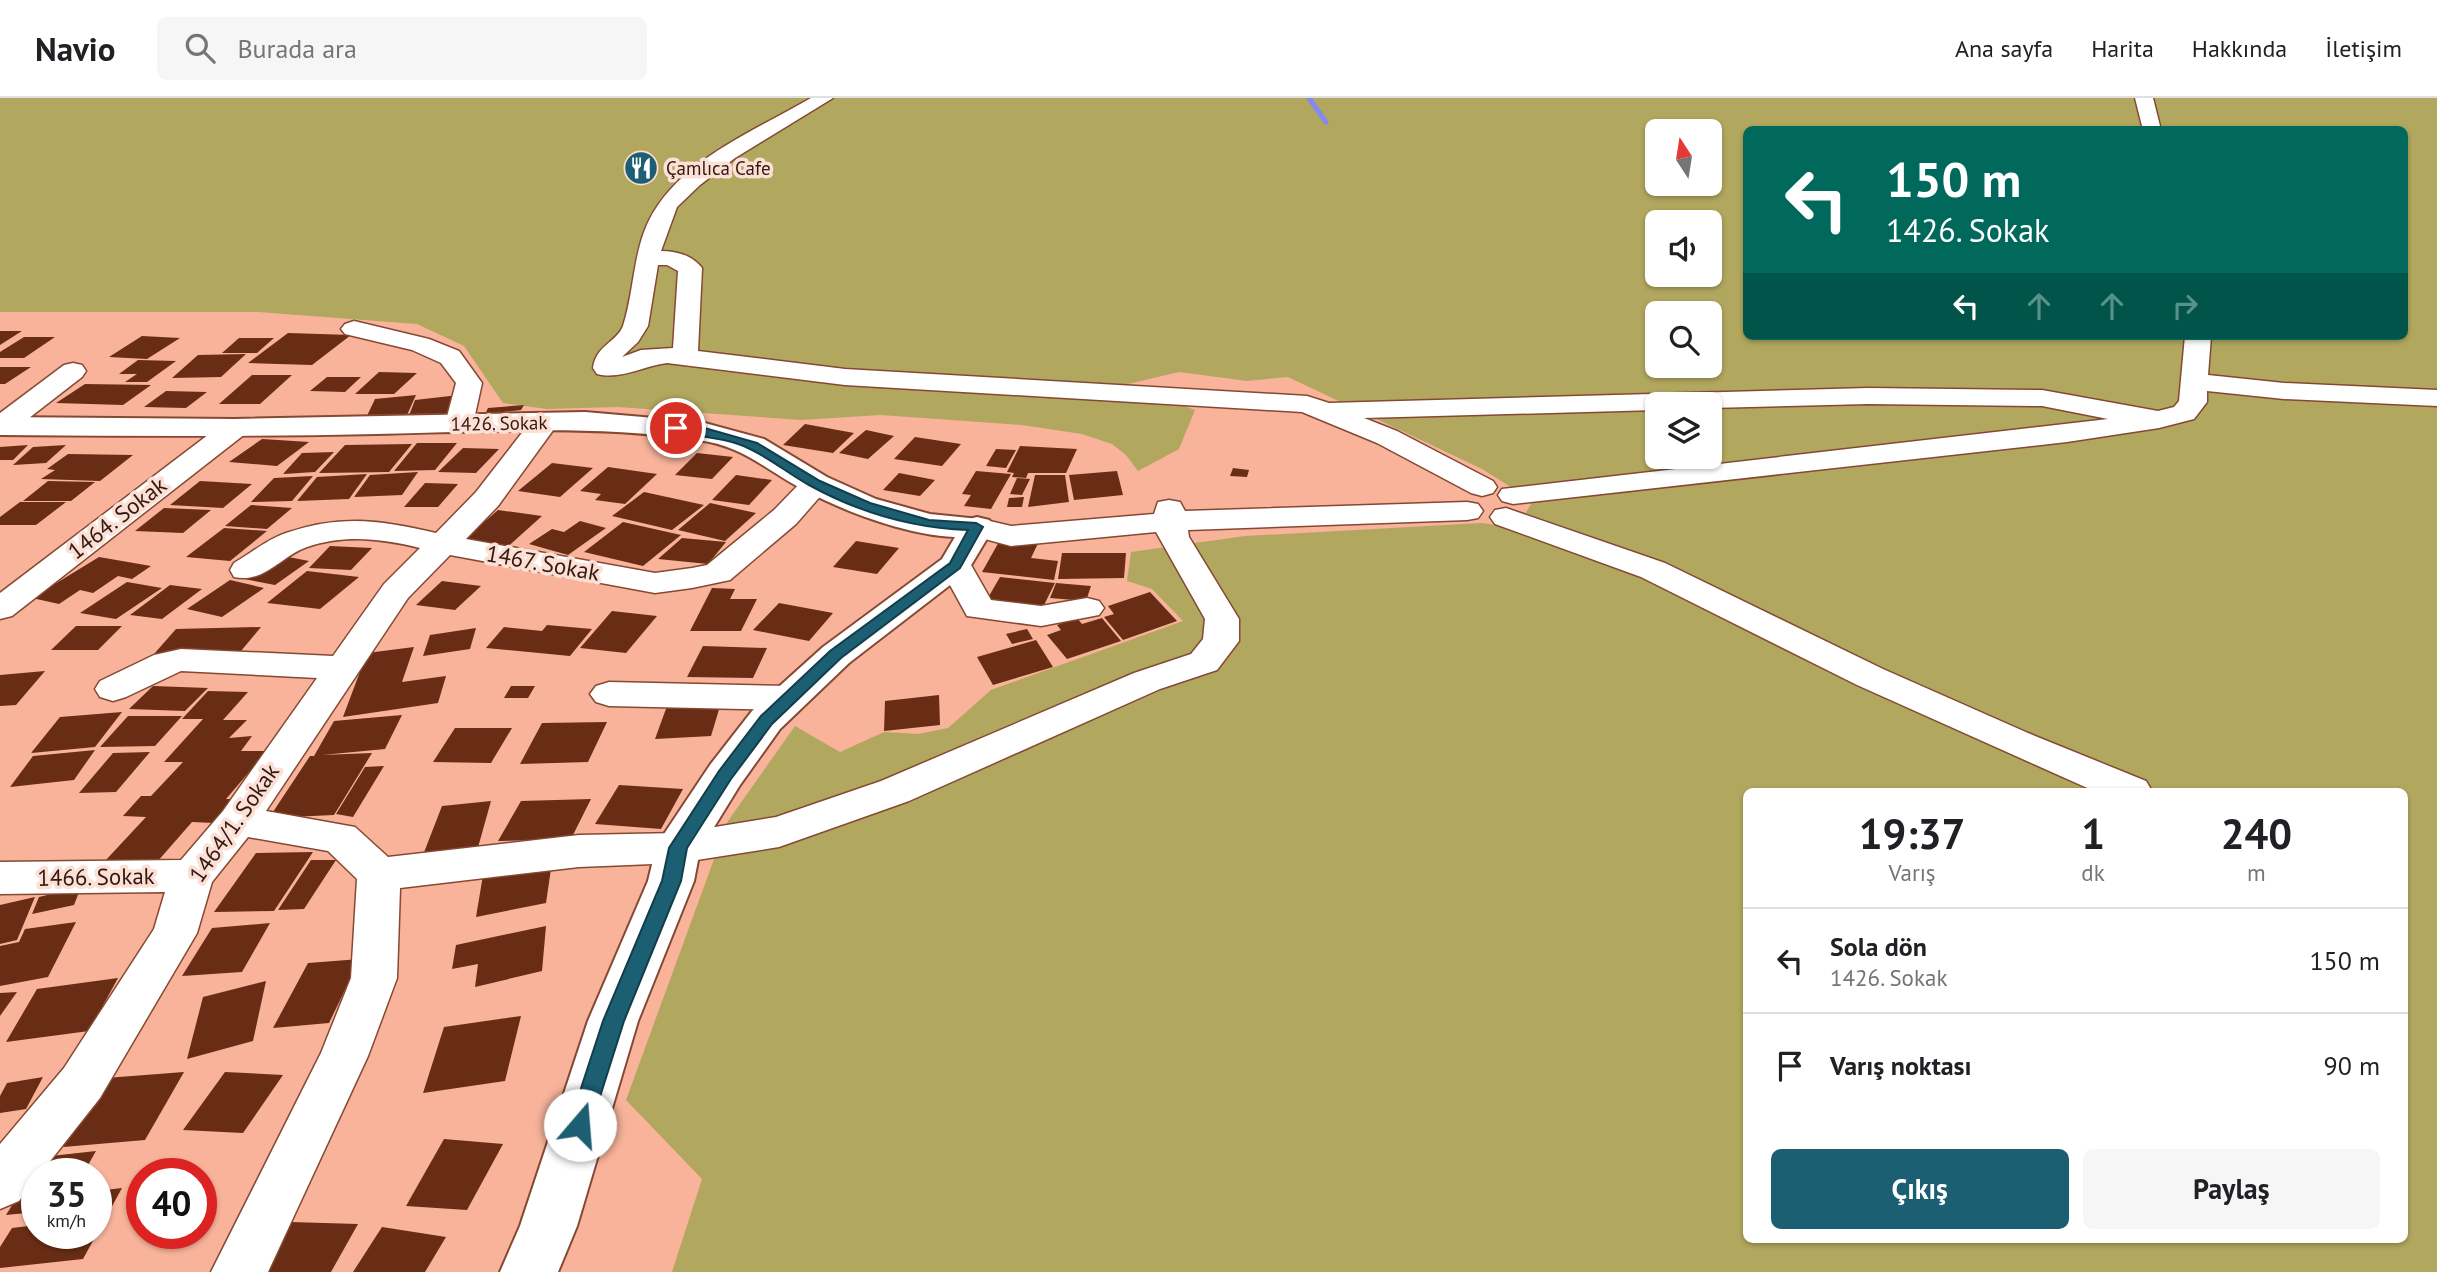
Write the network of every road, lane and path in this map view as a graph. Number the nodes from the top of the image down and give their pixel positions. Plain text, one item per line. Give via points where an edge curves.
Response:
1 (824, 98) edge
2 (2144, 98) edge
3 (2151, 126) edge
4 (647, 258) junction
5 (354, 329) dead end
6 (2198, 340) edge
7 (685, 358) junction
8 (73, 372) dead end
9 (2193, 381) junction
10 (2437, 398) edge
11 (1327, 411) junction
12 (2159, 420) junction
13 (545, 422) junction
14 (459, 424) junction
15 (0, 426) edge
16 (234, 428) junction
17 (816, 484) junction
18 (1470, 498) junction
19 (1509, 506) junction
20 (1170, 515) junction
21 (976, 527) junction
22 (443, 544) junction
23 (955, 565) junction
24 (246, 570) dead end
25 (1087, 608) dead end
26 (0, 609) edge
27 (341, 668) junction
28 (113, 689) dead end
29 (610, 694) dead end
30 (790, 698) junction
31 (2125, 788) edge
32 (238, 821) junction
33 (678, 848) junction
34 (379, 874) junction
35 (192, 876) junction
36 (0, 878) edge
37 (0, 1184) edge
38 (239, 1272) edge
39 (529, 1272) edge

1 - 4 street via 711,166 674,197 656,229
2 - 3 street
4 - 7 street via 672,258 690,268
4 - 7 street via 635,330 614,348 606,368 641,358
5 - 14 street via 420,344 450,357 469,383
6 - 9 street
7 - 11 street via 845,377 1307,404
8 - 15 street
9 - 10 street via 2267,392
9 - 12 street via 2193,402 2184,413
11 - 12 street via 1894,396 2042,398
11 - 18 street via 1387,437
12 - 19 street
13 - 14 main road, 1426. Sokak
13 - 17 main road, 1426. Sokak via 601,421 701,431 753,446
13 - 22 street, 1464/1. Sokak via 487,499
14 - 16 main road, 1426. Sokak
15 - 16 main road, 1426. Sokak
16 - 26 street, 1464. Sokak
17 - 21 main road, 1426. Sokak via 865,506 928,524
17 - 22 street, 1467. Sokak via 785,517 718,573 692,579 655,583
18 - 19 street via 1483,517
18 - 20 street
19 - 31 street via 1653,570 1870,677
20 - 21 street via 1011,536
20 - 33 street via 1173,537 1222,619 1222,641 1204,662 1147,681 895,792 834,814 779,832
21 - 23 main road
22 - 24 street, 1467. Sokak via 353,528 295,540
22 - 27 street, 1464/1. Sokak via 396,591
23 - 25 street via 979,609 1041,616
23 - 30 main road via 876,622
27 - 28 street via 181,660
27 - 32 street, 1464/1. Sokak
29 - 30 street
30 - 33 main road via 766,720
32 - 34 street via 340,838
32 - 35 street, 1464/1. Sokak
33 - 34 street via 579,851
33 - 39 main road via 671,881 613,1021
34 - 38 street via 374,978 344,1056
35 - 36 street, 1466. Sokak
35 - 37 street, 1464/1. Sokak via 175,933 82,1083

